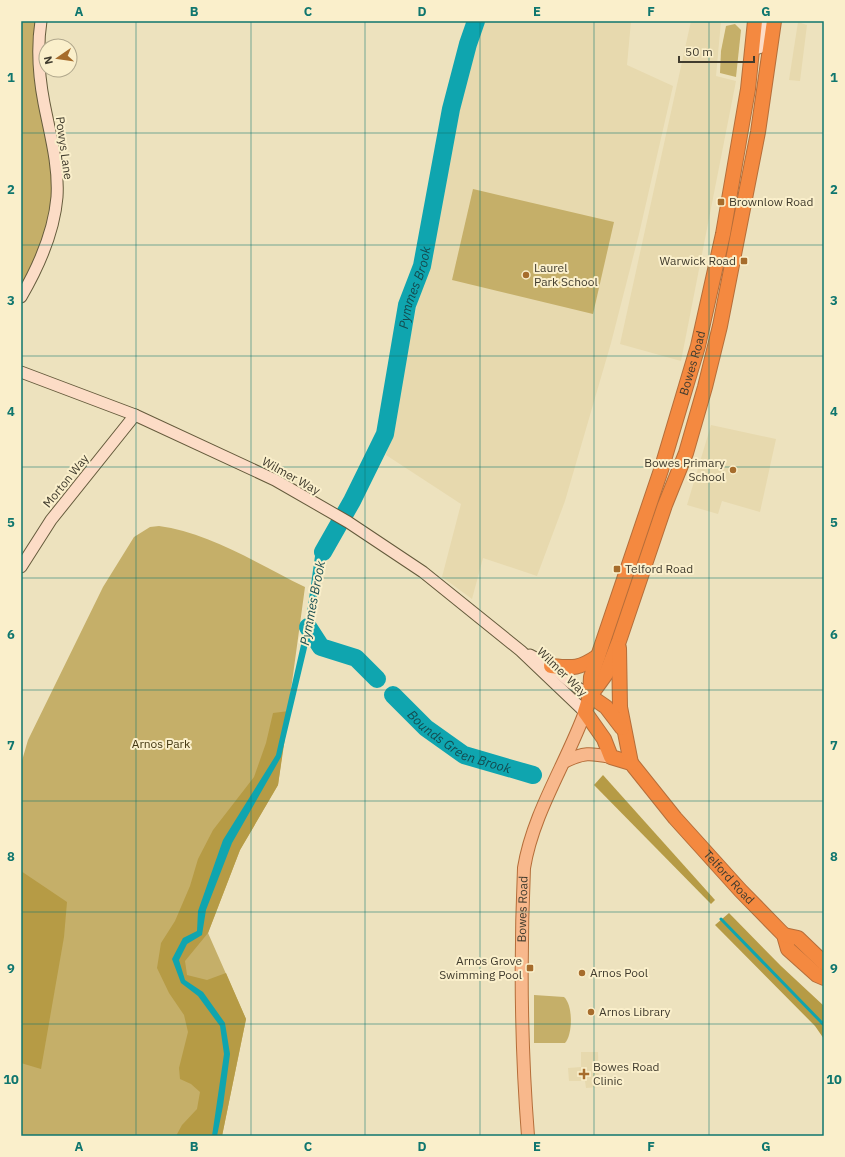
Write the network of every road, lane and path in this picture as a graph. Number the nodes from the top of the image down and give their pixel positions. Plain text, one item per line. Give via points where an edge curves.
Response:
1 (41, 21) edge
2 (755, 21) edge
3 (762, 21) edge
4 (774, 21) edge
5 (748, 89) junction
6 (21, 297) edge
7 (21, 372) edge
8 (135, 415) junction
9 (21, 566) edge
10 (619, 641) junction
11 (521, 651) junction
12 (598, 656) junction
13 (551, 666) junction
14 (590, 696) junction
15 (585, 712) junction
16 (623, 729) junction
17 (611, 758) junction
18 (564, 762) junction
19 (631, 763) junction
20 (784, 935) junction
21 (824, 963) edge
22 (824, 978) edge
23 (528, 1136) edge

1 - 6 main road, Powys Lane via 40,60 44,101 56,165 57,197 40,264
2 - 5 highway, Bowes Road
3 - 5 main road via 756,66
4 - 10 highway, Bowes Road via 758,132 720,326 686,453 665,505
5 - 12 highway, Bowes Road via 721,241 690,380
7 - 8 main road, Wilmer Way
8 - 9 main road, Morton Way via 51,520
8 - 11 main road, Wilmer Way via 275,480 348,522 423,572
10 - 14 highway, Bowes Road via 606,674
10 - 16 highway, Bowes Road via 619,692
11 - 13 main road, Wilmer Way
11 - 15 main road, Wilmer Way
12 - 13 highway via 578,667
12 - 14 highway, Bowes Road via 591,677
13 - 14 main road, Wilmer Way
14 - 15 highway, Bowes Road
14 - 16 highway via 606,707
15 - 17 highway via 604,739
15 - 18 main road, Bowes Road
16 - 19 highway, Bowes Road
17 - 18 main road via 591,753 580,754
17 - 19 highway
18 - 23 main road, Bowes Road via 534,830 524,868 521,992
19 - 20 highway, Telford Road via 675,818
20 - 21 highway, Telford Road via 798,938
20 - 22 highway, Telford Road via 788,949 817,975

